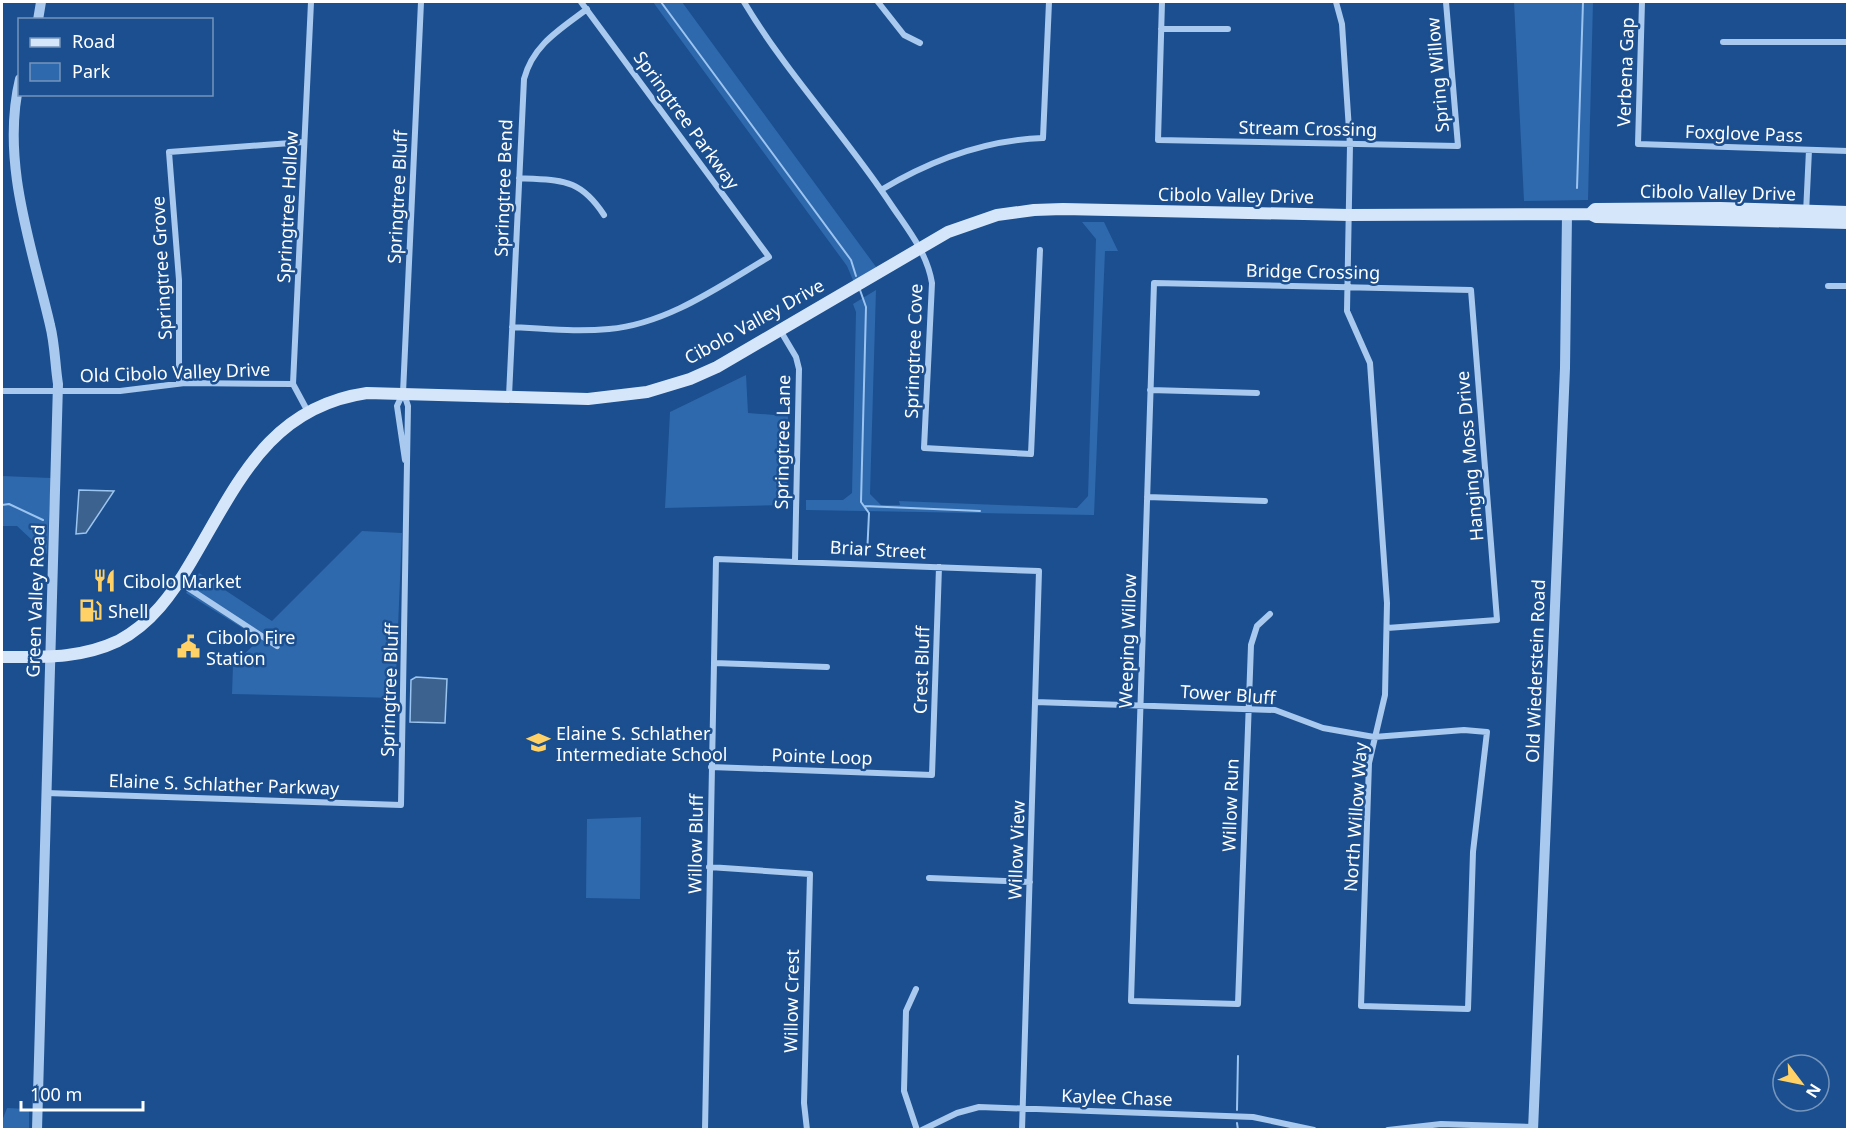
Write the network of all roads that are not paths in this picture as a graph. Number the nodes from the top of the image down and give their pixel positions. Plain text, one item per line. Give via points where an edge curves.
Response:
1 (41, 2) edge
2 (312, 2) edge
3 (421, 2) edge
4 (581, 2) edge
5 (744, 2) edge
6 (878, 2) edge
7 (1049, 2) edge
8 (1162, 2) edge
9 (1336, 2) edge
10 (1446, 2) edge
11 (1642, 2) edge
12 (587, 9) junction
13 (38, 18) edge
14 (1227, 29) dead end
15 (1161, 30) junction
16 (1723, 42) dead end
17 (1848, 42) edge
18 (920, 44) dead end
19 (18, 89) edge
20 (304, 142) junction
21 (1638, 144) joint
22 (1350, 145) junction
23 (1458, 146) joint
24 (1809, 150) junction
25 (1848, 151) edge
26 (519, 178) junction
27 (881, 190) junction
28 (1848, 212) edge
29 (1567, 214) junction
30 (604, 215) dead end
31 (1349, 215) junction
32 (1806, 217) junction
33 (1848, 223) edge
34 (919, 247) junction
35 (1040, 250) dead end
36 (1154, 283) joint
37 (1828, 286) dead end
38 (1848, 286) edge
39 (1347, 287) junction
40 (1471, 290) joint
41 (512, 327) junction
42 (780, 329) junction
43 (179, 383) junction
44 (293, 384) junction
45 (58, 390) junction
46 (1150, 390) junction
47 (2, 391) edge
48 (403, 393) junction
49 (1257, 393) dead end
50 (509, 396) junction
51 (307, 410) junction
52 (406, 468) junction
53 (1147, 497) junction
54 (1265, 501) dead end
55 (716, 560) joint
56 (795, 560) junction
57 (939, 567) junction
58 (1039, 571) joint
59 (179, 582) junction
60 (1270, 614) dead end
61 (1387, 628) junction
62 (276, 646) dead end
63 (2, 657) edge
64 (49, 657) junction
65 (714, 663) junction
66 (828, 667) dead end
67 (1035, 702) junction
68 (1140, 704) junction
69 (1249, 708) junction
70 (1487, 732) joint
71 (1374, 737) junction
72 (711, 767) junction
73 (932, 775) joint
74 (46, 794) junction
75 (401, 805) joint
76 (709, 867) junction
77 (929, 878) dead end
78 (1030, 882) junction
79 (916, 989) dead end
80 (1238, 1004) joint
81 (1022, 1109) junction
82 (1534, 1128) edge
83 (37, 1130) edge
84 (705, 1130) edge
85 (807, 1130) edge
86 (917, 1130) edge
87 (922, 1130) edge
88 (1022, 1130) edge
89 (1314, 1130) edge
90 (1388, 1130) edge

1 - 13 street
2 - 20 street, Springtree Hollow
3 - 48 street, Springtree Bluff
4 - 12 street, Springtree Parkway
5 - 27 street, Springtree Cove
6 - 18 street via 904,35
7 - 27 street via 1044,138 996,143 938,160
8 - 15 street
9 - 22 street, North Willow Way via 1342,24
10 - 23 street, Spring Willow
11 - 21 street, Verbena Gap
12 - 26 street, Springtree Bend via 543,42 528,63 522,99
12 - 41 street, Springtree Parkway via 769,257 680,308 643,322 609,329
14 - 15 street
15 - 22 street, Stream Crossing via 1158,140
16 - 17 street
19 - 45 street, Green Valley Road via 13,115 14,172 51,328
20 - 43 street, Springtree Grove via 170,152 179,280
20 - 44 street, Springtree Hollow
21 - 24 street, Foxglove Pass
22 - 23 street, Stream Crossing
22 - 31 street, North Willow Way
24 - 25 street, Foxglove Pass
24 - 32 street
26 - 30 street via 577,185
26 - 41 street, Springtree Bend
27 - 34 street, Springtree Cove
28 - 32 main road, Cibolo Valley Drive
29 - 31 main road, Cibolo Valley Drive
29 - 32 main road, Cibolo Valley Drive
29 - 82 street, Old Wiederstein Road via 1565,368
31 - 34 main road, Cibolo Valley Drive via 1034,210 973,223
31 - 39 street, North Willow Way
32 - 33 main road, Cibolo Valley Drive
34 - 35 street, Springtree Cove via 932,283 924,448 1032,454
34 - 42 main road, Cibolo Valley Drive
36 - 39 street, Bridge Crossing
36 - 46 street, Weeping Willow
37 - 38 street
39 - 40 street, Bridge Crossing
39 - 61 street, North Willow Way via 1349,319 1370,363
40 - 61 street, Hanging Moss Drive via 1497,620
41 - 50 street, Springtree Bend
42 - 50 main road, Cibolo Valley Drive via 717,367 647,392 588,399
42 - 56 street, Springtree Lane via 796,357 798,369
43 - 44 street, Old Cibolo Valley Drive
43 - 45 street, Old Cibolo Valley Drive via 120,391
44 - 51 street
45 - 47 street, Old Cibolo Valley Drive
45 - 64 street, Green Valley Road
46 - 49 street
46 - 53 street, Weeping Willow
48 - 50 main road, Cibolo Valley Drive
48 - 51 main road, Cibolo Valley Drive via 349,395
48 - 52 street, Springtree Bluff via 408,406
48 - 52 street, Springtree Bluff via 397,406
51 - 59 main road, Cibolo Valley Drive via 266,443
52 - 75 street, Springtree Bluff via 408,544
53 - 54 street
53 - 68 street, Weeping Willow
55 - 56 street, Briar Street
55 - 65 street, Willow Bluff
56 - 57 street, Briar Street
57 - 58 street, Briar Street
57 - 73 street, Crest Bluff
58 - 67 street, Willow View
59 - 62 street
59 - 64 main road, Cibolo Valley Drive via 150,618 119,640 75,656
60 - 69 street, Willow Run via 1252,636
61 - 71 street, North Willow Way via 1385,695
63 - 64 main road, Cibolo Valley Drive
64 - 74 street, Green Valley Road
65 - 66 street
65 - 72 street, Willow Bluff
67 - 68 street, Tower Bluff
67 - 78 street, Willow View
68 - 69 street, Tower Bluff
68 - 80 street, Weeping Willow via 1131,1001
69 - 71 street, Tower Bluff via 1275,710 1323,728
69 - 80 street, Willow Run
70 - 71 street, Tower Bluff via 1464,730
70 - 71 street, North Willow Way via 1473,852 1468,1009 1361,1006 1369,764
72 - 73 street, Pointe Loop
72 - 76 street, Willow Bluff
74 - 75 street, Elaine S. Schlather Parkway
74 - 83 street, Green Valley Road
76 - 84 street, Willow Bluff
76 - 85 street, Willow Crest via 810,874 804,1103
77 - 78 street
78 - 81 street, Willow View
79 - 86 street via 906,1011 904,1083 906,1105
81 - 87 street, Kaylee Chase via 967,1109
81 - 88 street, Willow View
81 - 89 street, Kaylee Chase via 1253,1117
82 - 90 street via 1441,1124

